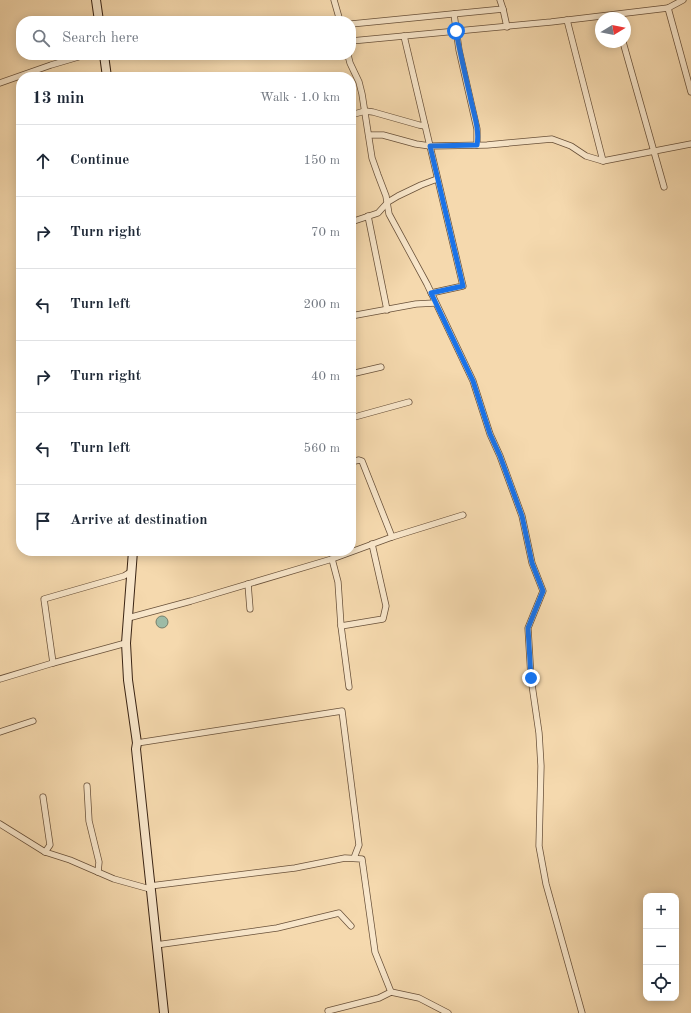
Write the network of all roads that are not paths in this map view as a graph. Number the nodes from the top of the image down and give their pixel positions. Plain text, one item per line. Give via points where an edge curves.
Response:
1 (96, 0) edge
2 (334, 0) edge
3 (500, 0) edge
4 (683, 0) edge
5 (668, 8) junction
6 (503, 9) junction
7 (454, 14) junction
8 (631, 14) edge
9 (98, 16) edge
10 (339, 16) edge
11 (595, 18) edge
12 (567, 20) junction
13 (356, 24) edge
14 (507, 27) junction
15 (456, 31) junction
16 (404, 36) junction
17 (356, 41) edge
18 (625, 48) edge
19 (68, 60) edge
20 (105, 60) edge
21 (349, 60) edge
22 (31, 72) edge
23 (106, 72) edge
24 (354, 72) edge
25 (16, 77) edge
26 (356, 77) edge
27 (0, 83) edge
28 (691, 92) edge
29 (365, 111) junction
30 (356, 114) edge
31 (425, 126) junction
32 (369, 135) junction
33 (691, 144) edge
34 (477, 145) junction
35 (430, 146) junction
36 (654, 151) junction
37 (603, 161) junction
38 (437, 179) junction
39 (664, 187) dead end
40 (388, 202) junction
41 (368, 216) junction
42 (356, 220) edge
43 (431, 293) junction
44 (435, 303) junction
45 (387, 310) junction
46 (356, 315) edge
47 (381, 367) dead end
48 (356, 373) edge
49 (409, 402) dead end
50 (356, 417) edge
51 (356, 461) edge
52 (463, 515) dead end
53 (392, 537) junction
54 (372, 544) junction
55 (356, 550) edge
56 (133, 556) edge
57 (342, 556) edge
58 (332, 560) junction
59 (132, 571) junction
60 (248, 584) junction
61 (250, 609) dead end
62 (128, 618) junction
63 (341, 626) junction
64 (126, 643) junction
65 (53, 663) junction
66 (0, 679) edge
67 (349, 687) dead end
68 (33, 721) dead end
69 (0, 732) edge
70 (137, 743) junction
71 (87, 786) dead end
72 (43, 797) dead end
73 (0, 824) edge
74 (45, 852) junction
75 (354, 858) junction
76 (98, 872) junction
77 (150, 888) junction
78 (351, 926) dead end
79 (156, 945) junction
80 (391, 992) junction
81 (328, 1011) dead end
82 (164, 1013) edge
83 (448, 1013) edge
84 (582, 1013) edge

1 - 9 main road
2 - 10 street
3 - 6 street
4 - 5 street
5 - 8 street
5 - 28 street
6 - 7 street
6 - 14 street
7 - 13 street
7 - 15 street
11 - 12 street
12 - 14 street
12 - 37 street
14 - 15 street
15 - 16 street
15 - 34 street via 476,123
16 - 17 street
16 - 31 street
18 - 36 street
19 - 22 street
20 - 23 main road
21 - 24 street
25 - 27 street
26 - 29 street
29 - 30 street
29 - 31 street
29 - 32 street
31 - 35 street
32 - 35 street via 383,135
32 - 40 street via 375,167
33 - 36 street
34 - 35 street
34 - 37 street via 552,139 571,146 586,156
35 - 38 street
36 - 37 street
36 - 39 street
38 - 40 street
38 - 43 street via 463,286
40 - 41 street via 378,213
40 - 43 street via 392,221
41 - 42 street
41 - 45 street
43 - 44 street
44 - 45 street
44 - 84 street via 473,381 490,434 522,516 532,563 543,591 528,628 531,678 539,733 539,846 546,884
45 - 46 street
47 - 48 street
49 - 50 street
51 - 53 street via 362,462
52 - 53 street
53 - 54 street
54 - 55 street
54 - 63 street via 386,606 383,619
56 - 59 main road
57 - 58 street
58 - 60 street
58 - 63 street via 338,582
59 - 62 main road
59 - 65 street via 124,576 44,599
60 - 61 street
60 - 62 street
62 - 64 main road
63 - 67 street
64 - 65 street
64 - 70 main road via 128,680
65 - 66 street
68 - 69 street
70 - 75 street via 342,710 359,844
70 - 77 main road
71 - 76 street via 89,821 99,862
72 - 74 street via 50,845
73 - 74 street
74 - 76 street
75 - 77 street
75 - 80 street via 362,859 375,952
76 - 77 street
77 - 79 main road
78 - 79 street via 339,914 277,928
79 - 82 main road
80 - 81 street via 379,998
80 - 83 street via 419,998

